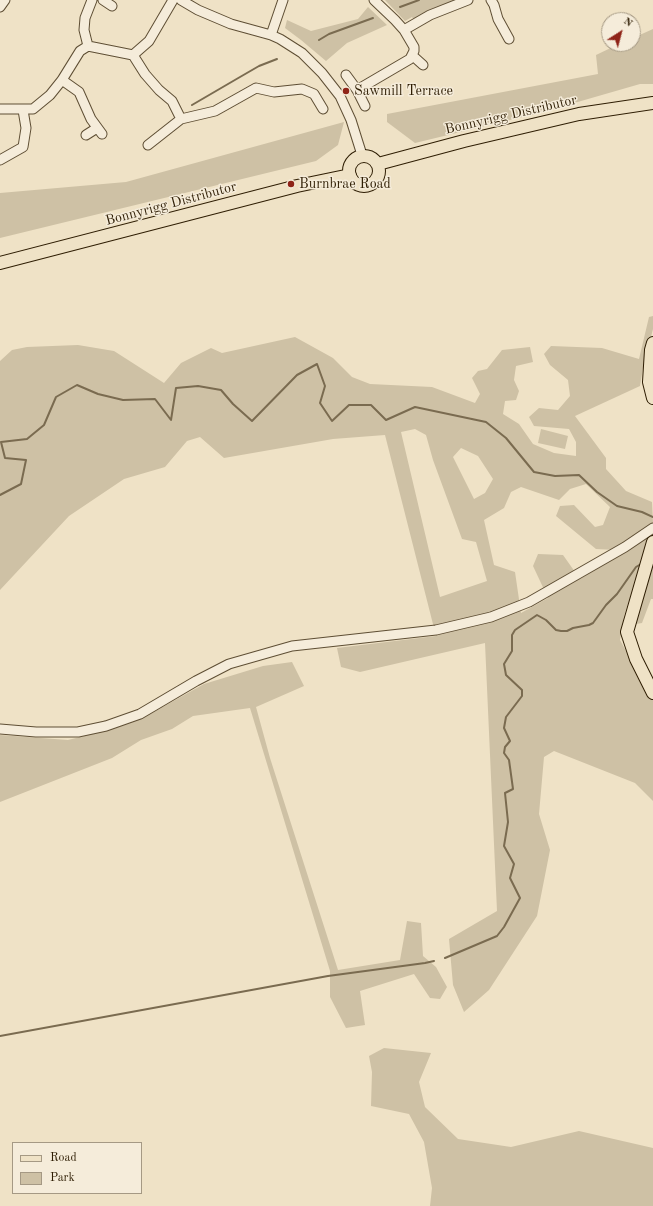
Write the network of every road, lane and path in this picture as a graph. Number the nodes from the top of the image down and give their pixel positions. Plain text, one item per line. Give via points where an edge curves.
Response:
1 (5, 0) edge
2 (92, 0) edge
3 (103, 0) edge
4 (173, 0) edge
5 (181, 0) edge
6 (283, 0) edge
7 (374, 0) edge
8 (468, 0) edge
9 (491, 0) edge
10 (112, 6) dead end
11 (0, 8) edge
12 (404, 30) junction
13 (271, 35) junction
14 (509, 39) dead end
15 (88, 46) junction
16 (133, 55) junction
17 (412, 56) junction
18 (422, 65) dead end
19 (346, 75) dead end
20 (62, 80) junction
21 (357, 90) junction
22 (653, 103) edge
23 (365, 106) dead end
24 (0, 109) edge
25 (323, 109) dead end
26 (23, 110) junction
27 (182, 119) junction
28 (86, 135) dead end
29 (148, 144) dead end
30 (362, 156) junction
31 (0, 160) edge
32 (378, 164) junction
33 (350, 175) junction
34 (0, 263) edge
35 (653, 343) edge
36 (653, 398) edge
37 (653, 528) edge
38 (653, 542) edge
39 (653, 693) edge
40 (0, 728) edge

1 - 11 street
2 - 15 street via 85,18 84,30
3 - 10 street
4 - 16 street via 149,41
5 - 13 street via 231,24
6 - 13 street
7 - 12 street
8 - 12 street via 430,15
9 - 14 street
12 - 17 street via 414,47
13 - 30 street via 302,53 332,84 346,108
15 - 16 street
15 - 20 street via 80,51
16 - 27 street via 145,74 172,101
17 - 18 street
17 - 21 street
19 - 21 street
20 - 26 street via 50,95 33,109
20 - 28 street via 79,92 90,118 100,131
21 - 23 street
22 - 32 main road, Bonnyrigg Distributor via 579,114
24 - 26 street
25 - 27 street via 314,94 302,89 274,92 256,88 215,110
26 - 31 street via 26,128 23,147
27 - 29 street
30 - 32 main road via 369,156
30 - 33 main road via 351,163
32 - 33 main road via 380,172 375,182 370,185 358,185
33 - 34 main road, Bonnyrigg Distributor via 290,188
35 - 36 main road via 649,382
37 - 40 street via 529,602 492,617 436,630 299,645 257,656 229,664 140,714 106,726 78,732 36,732
38 - 39 main road via 627,632 636,659

